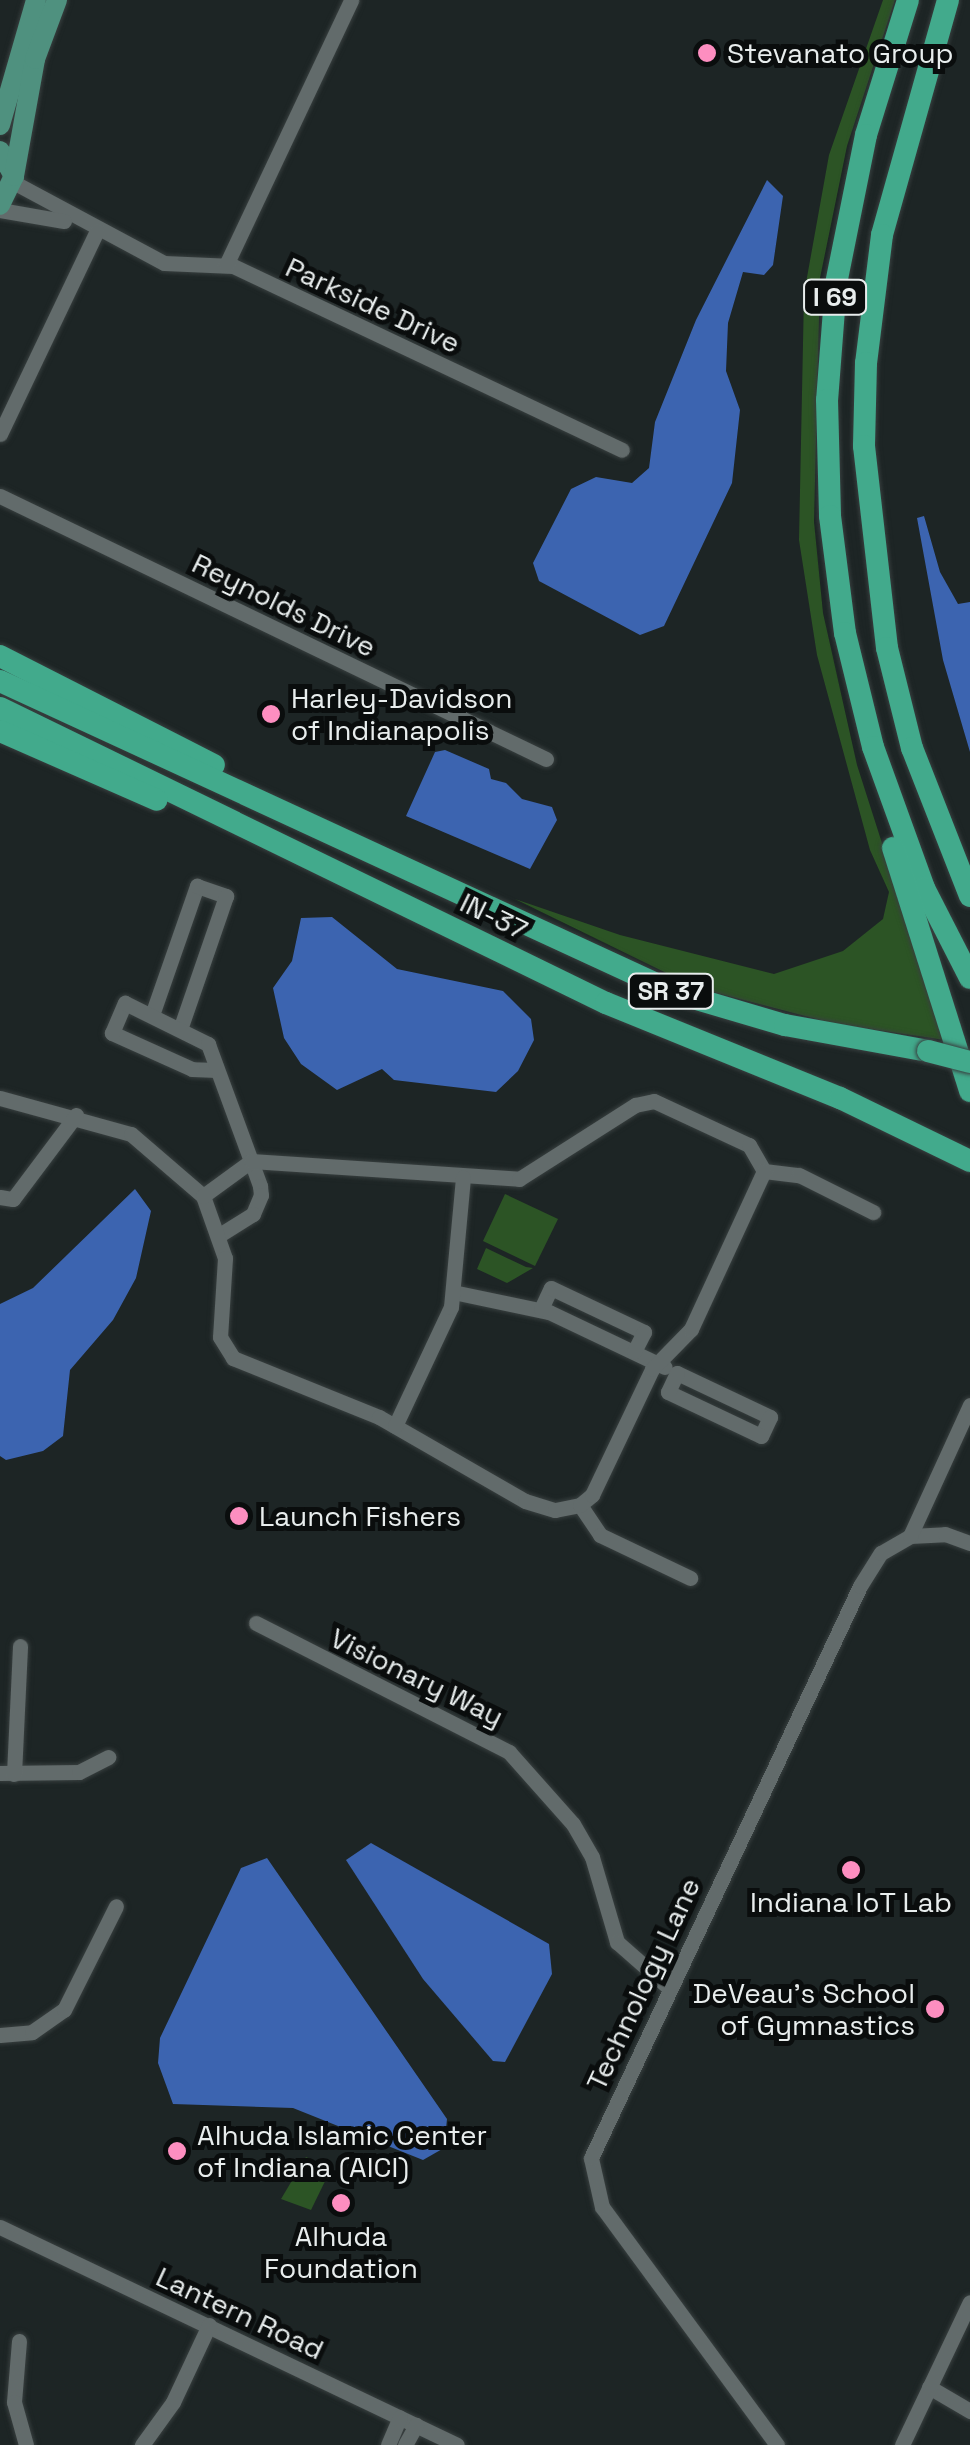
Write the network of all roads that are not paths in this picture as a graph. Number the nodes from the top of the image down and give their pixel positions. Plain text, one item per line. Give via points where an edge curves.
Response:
1 (36, 0) edge
2 (57, 0) edge
3 (351, 0) edge
4 (908, 0) edge
5 (948, 0) edge
6 (0, 125) edge
7 (0, 151) edge
8 (14, 179) junction
9 (0, 208) edge
10 (97, 231) junction
11 (226, 265) junction
12 (0, 434) edge
13 (622, 450) dead end
14 (0, 496) edge
15 (874, 573) junction
16 (0, 656) edge
17 (0, 681) edge
18 (0, 708) edge
19 (0, 731) edge
20 (546, 759) dead end
21 (877, 761) junction
22 (374, 854) junction
23 (970, 862) edge
24 (970, 896) edge
25 (410, 908) junction
26 (970, 978) edge
27 (152, 1016) junction
28 (181, 1028) junction
29 (970, 1062) edge
30 (217, 1070) junction
31 (970, 1090) edge
32 (0, 1098) edge
33 (76, 1116) junction
34 (251, 1161) junction
35 (970, 1161) edge
36 (764, 1171) junction
37 (463, 1178) junction
38 (203, 1196) junction
39 (6, 1198) edge
40 (872, 1212) dead end
41 (0, 1214) edge
42 (220, 1234) junction
43 (453, 1292) junction
44 (541, 1310) junction
45 (634, 1352) junction
46 (656, 1363) junction
47 (677, 1373) junction
48 (970, 1405) edge
49 (395, 1426) junction
50 (580, 1505) junction
51 (910, 1536) junction
52 (970, 1544) edge
53 (690, 1578) dead end
54 (256, 1623) dead end
55 (20, 1646) dead end
56 (108, 1757) dead end
57 (7, 1773) edge
58 (116, 1906) dead end
59 (668, 1987) junction
60 (0, 2035) edge
61 (0, 2226) edge
62 (970, 2302) edge
63 (209, 2325) junction
64 (19, 2342) dead end
65 (929, 2388) junction
66 (970, 2411) edge
67 (408, 2421) junction
68 (26, 2445) edge
69 (142, 2445) edge
70 (388, 2445) edge
71 (405, 2445) edge
72 (458, 2445) edge
73 (777, 2445) edge
74 (902, 2445) edge

1 - 6 main road
2 - 8 main road via 35,59
3 - 11 street
4 - 21 highway, I 69 via 853,190 828,386 836,576
5 - 15 highway, I 69 via 898,161 869,328 864,446
7 - 8 main road
8 - 9 main road
8 - 10 street, Parkside Drive
9 - 10 street, Parkside Drive
10 - 11 street, Parkside Drive via 164,263
10 - 12 street
11 - 13 street, Parkside Drive
14 - 20 street, Reynolds Drive
15 - 23 highway via 931,787
15 - 24 highway, I 69 via 912,748
16 - 22 highway
17 - 22 highway, IN-37 / SR 37
18 - 25 highway, IN-37 / SR 37
19 - 25 highway via 329,879
21 - 26 highway, I 69 via 924,888
21 - 31 highway via 893,849
22 - 29 highway, IN-37 / SR 37, bridge via 712,1006
25 - 35 highway, IN-37 / SR 37 via 652,1023 912,1130
27 - 28 street
27 - 28 street via 196,886 226,896
27 - 30 street via 125,1003 112,1033 192,1069
28 - 30 street via 203,1039
30 - 34 street
32 - 33 street
33 - 38 street via 142,1140
33 - 39 street
34 - 37 street
34 - 38 street
34 - 42 street via 259,1205
36 - 37 street via 749,1145 654,1101 634,1105 519,1179
36 - 40 street via 791,1172
36 - 46 street via 690,1330
37 - 43 street
38 - 42 street
39 - 41 street
42 - 49 street via 220,1338 227,1353
43 - 44 street
43 - 49 street
44 - 45 street
44 - 45 street via 552,1288 644,1332
45 - 46 street
46 - 47 street
46 - 50 street via 592,1495
47 - 47 street via 770,1417 761,1436 668,1392
48 - 51 street, Technology Lane
49 - 50 street via 525,1501 555,1510
50 - 53 street via 600,1536
51 - 52 street via 945,1534
51 - 59 street, Technology Lane via 886,1548 868,1570
54 - 59 street, Visionary Way via 509,1752 573,1824 591,1857 617,1942
55 - 57 street
56 - 57 street via 79,1772
58 - 60 street via 64,2010 32,2032
59 - 73 street, Technology Lane via 598,2137 591,2180 602,2207
61 - 63 street, Lantern Road
62 - 65 street
63 - 67 street, Lantern Road
63 - 69 street via 173,2402
64 - 68 street via 14,2402
65 - 66 street
65 - 74 street
67 - 70 street
67 - 71 street
67 - 72 street, Lantern Road

